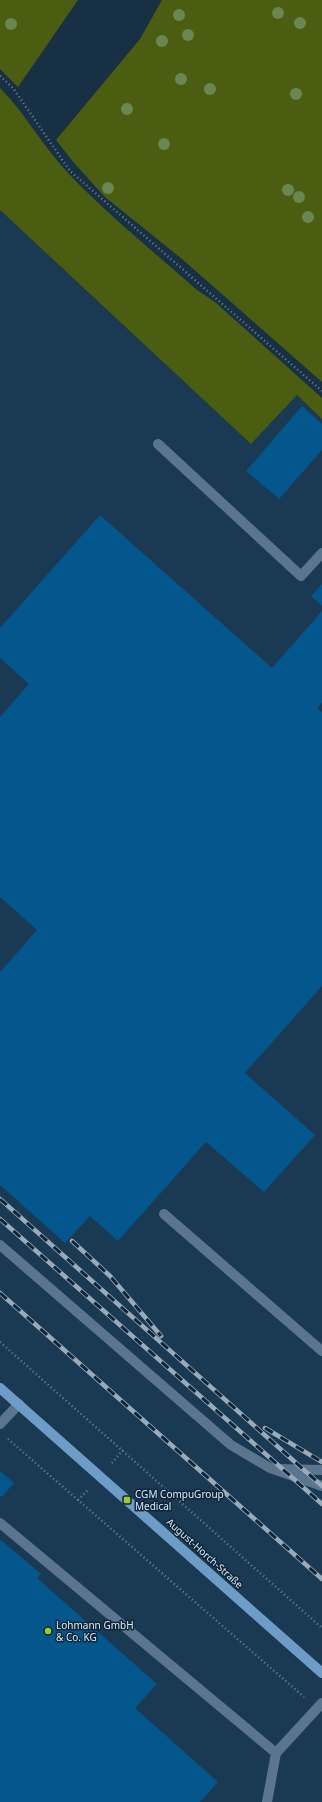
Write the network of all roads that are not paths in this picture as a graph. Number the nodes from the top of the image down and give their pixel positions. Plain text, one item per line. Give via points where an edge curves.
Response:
1 (158, 444) dead end
2 (322, 553) edge
3 (164, 1214) dead end
4 (0, 1245) edge
5 (322, 1351) edge
6 (0, 1388) edge
7 (19, 1404) junction
8 (0, 1424) edge
9 (270, 1468) junction
10 (322, 1470) edge
11 (322, 1486) edge
12 (0, 1523) edge
13 (322, 1673) edge
14 (320, 1705) edge
15 (276, 1752) junction
16 (266, 1802) edge

1 - 2 lane via 301,576
3 - 5 lane
4 - 9 lane via 231,1445
6 - 7 main road, August-Horch-Straße
7 - 8 lane
7 - 13 main road, August-Horch-Straße
9 - 10 lane
9 - 11 lane
12 - 15 lane
14 - 15 lane
15 - 16 lane

